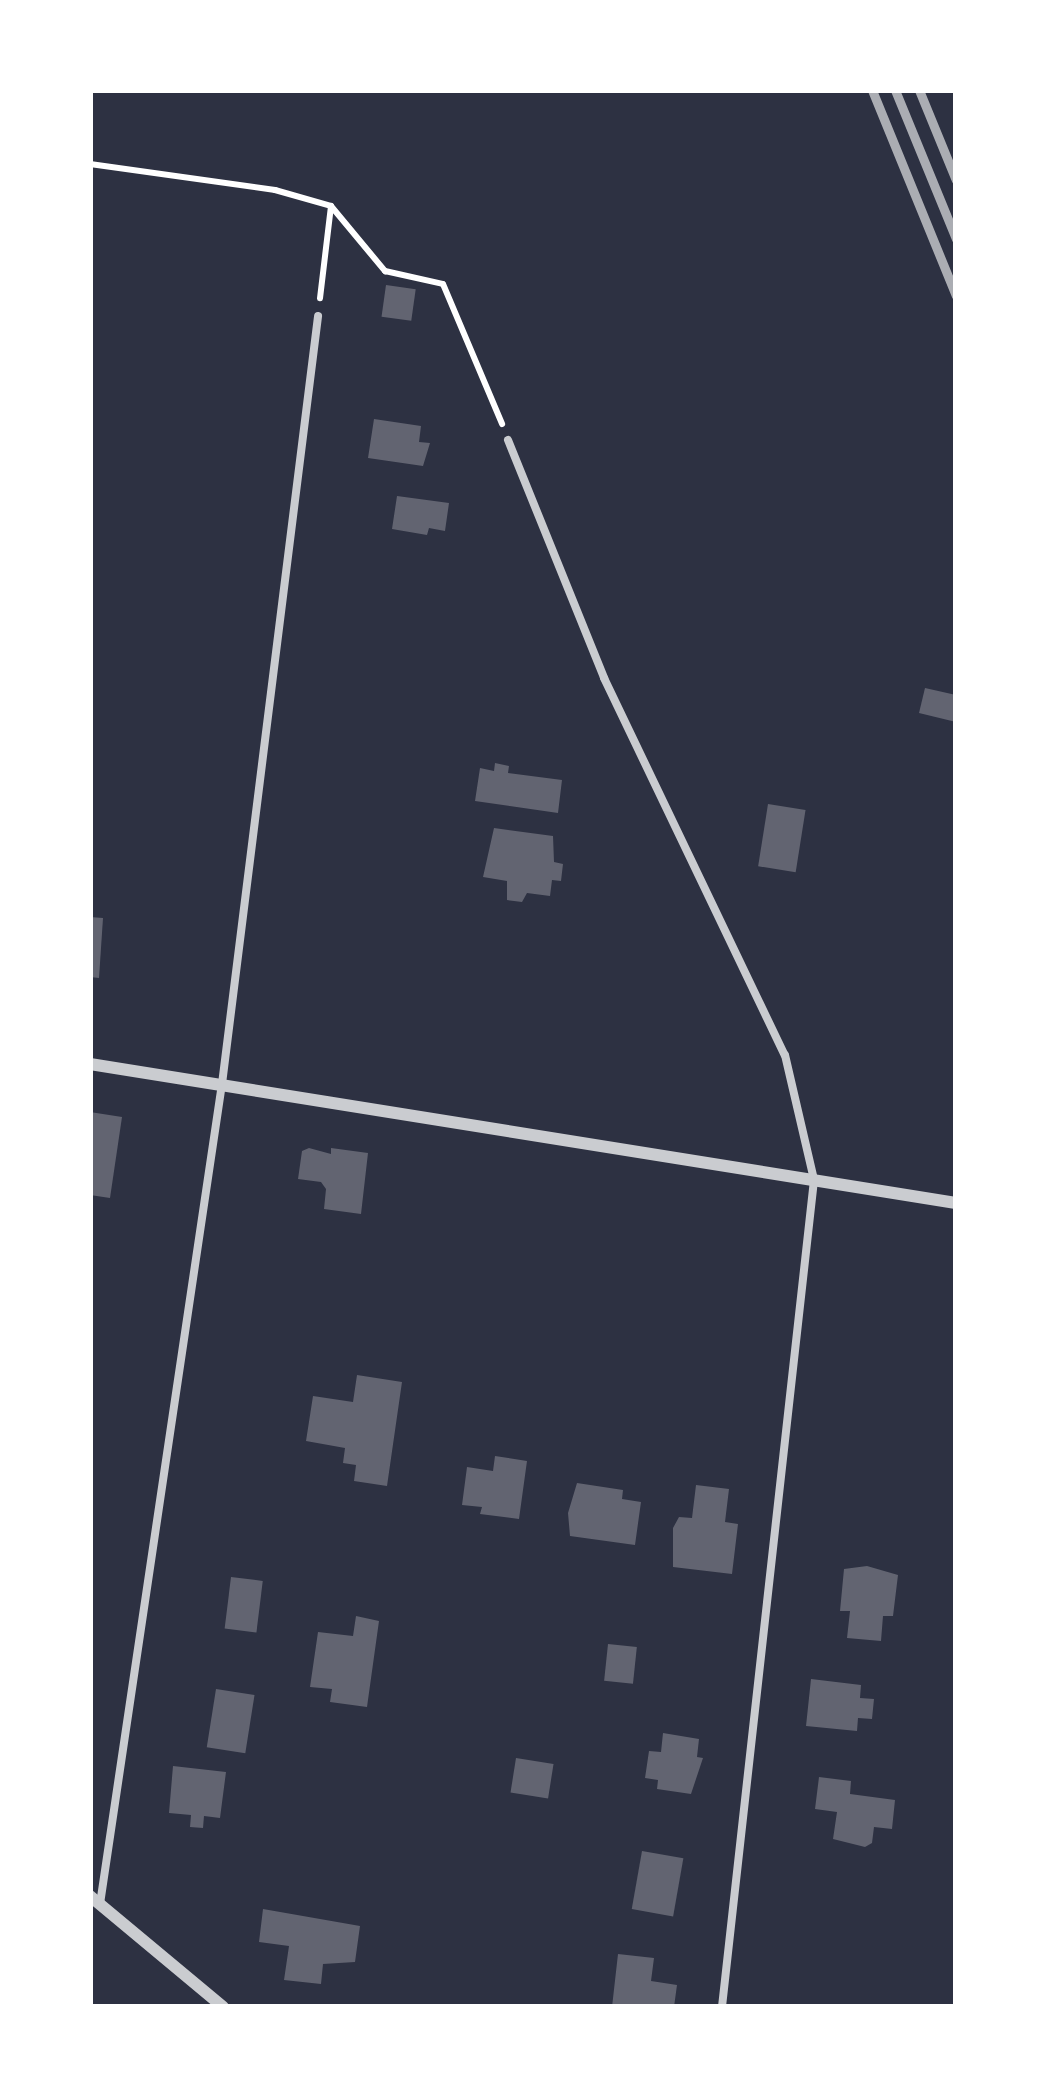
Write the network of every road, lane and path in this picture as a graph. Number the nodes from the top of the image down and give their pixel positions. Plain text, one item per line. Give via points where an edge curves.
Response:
1 (90, 164) edge
2 (331, 206) junction
3 (318, 316) joint
4 (508, 440) joint
5 (90, 1064) edge
6 (222, 1084) junction
7 (814, 1180) junction
8 (956, 1203) edge
9 (95, 1900) edge
10 (223, 2007) edge
11 (722, 2007) edge

1 - 2 path via 275,190
2 - 3 path
2 - 4 path via 385,271 443,284
3 - 6 lane
4 - 7 lane via 604,678 785,1054
5 - 6 street
6 - 7 street
6 - 9 lane
7 - 8 street
7 - 11 lane
9 - 10 street

